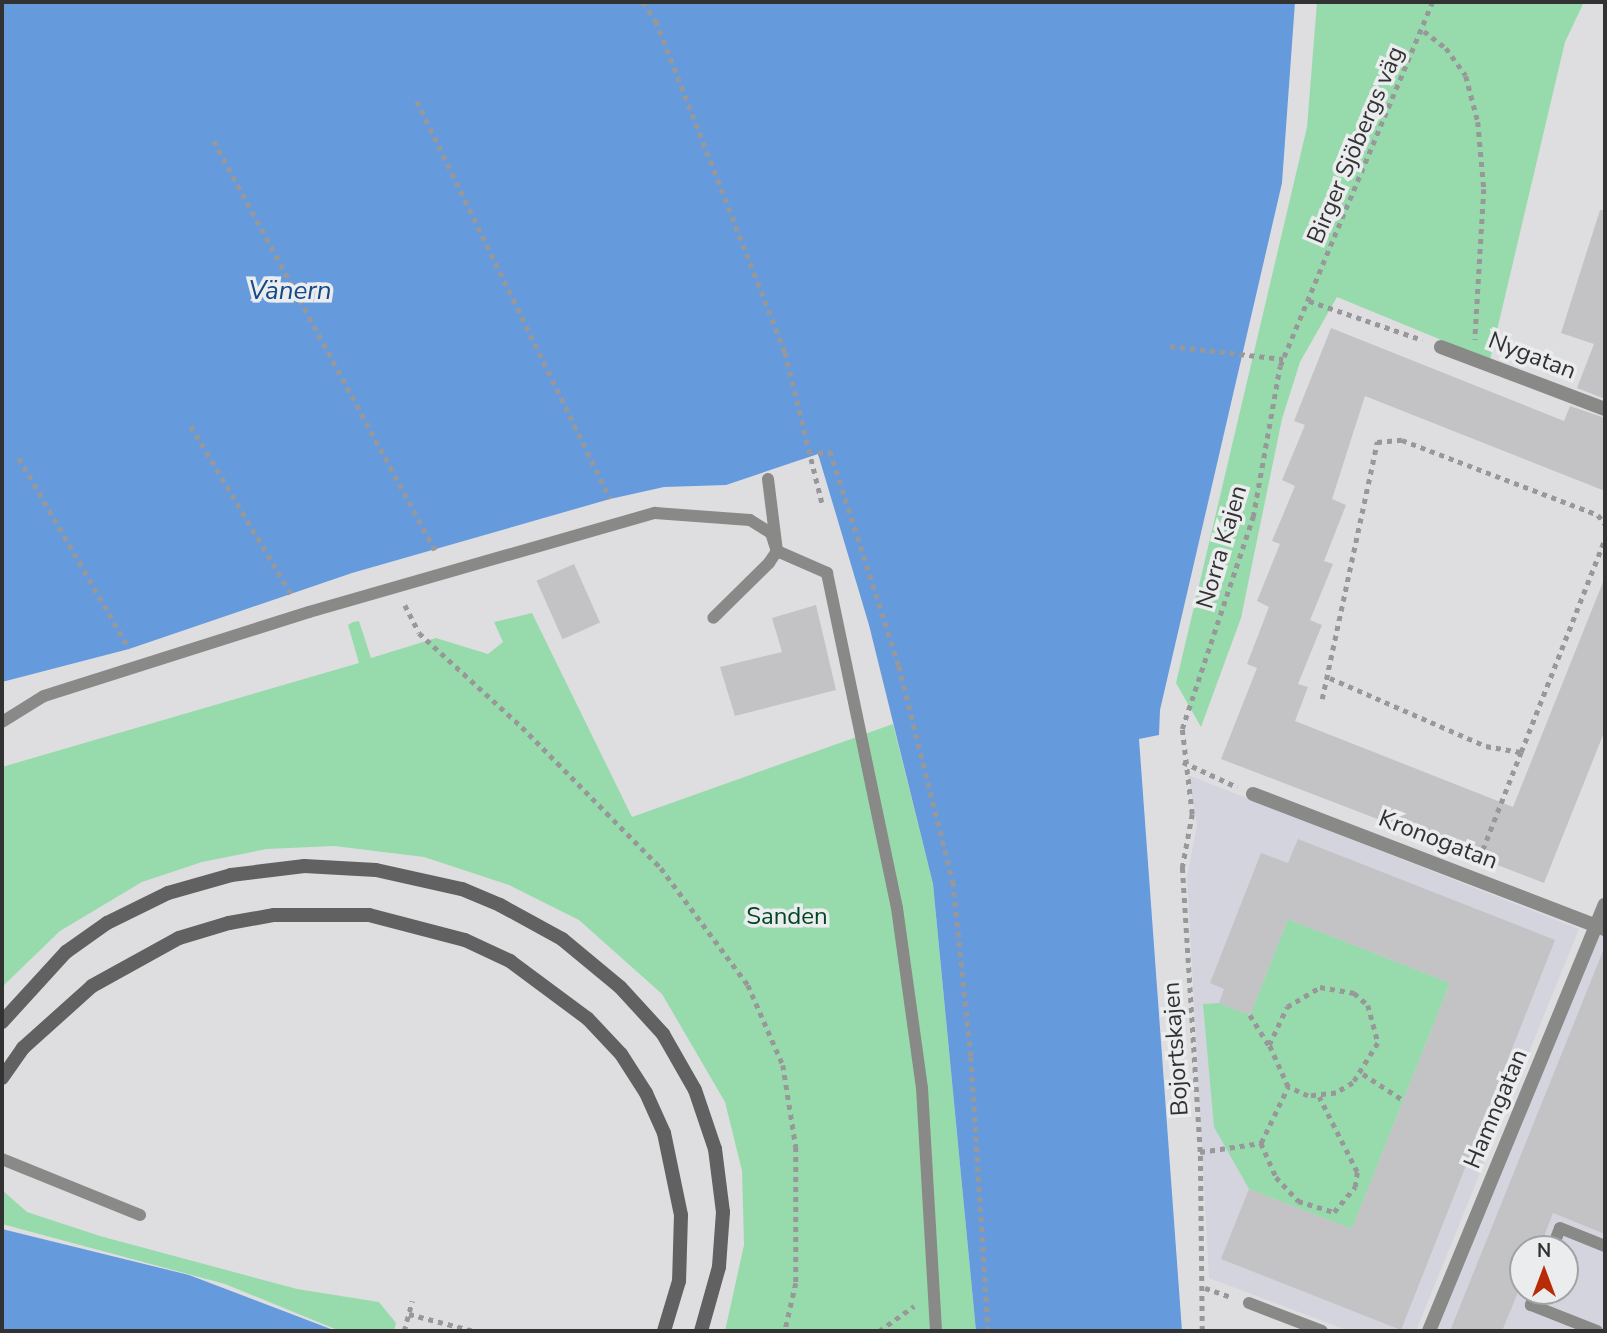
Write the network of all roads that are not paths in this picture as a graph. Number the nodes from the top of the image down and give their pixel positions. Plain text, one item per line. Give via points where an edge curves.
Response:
1 (1441, 347) road end
2 (1605, 409) edge
3 (768, 479) dead end
4 (777, 551) junction
5 (713, 618) dead end
6 (2, 722) edge
7 (1254, 794) road end
8 (1605, 905) edge
9 (1601, 928) edge
10 (2, 1021) edge
11 (2, 1078) edge
12 (2, 1159) edge
13 (139, 1215) dead end
14 (1557, 1235) edge
15 (1578, 1235) edge
16 (1579, 1236) edge
17 (1605, 1246) edge
18 (1249, 1303) road end
19 (1531, 1305) edge
20 (664, 1331) edge
21 (701, 1331) edge
22 (936, 1331) edge
23 (1322, 1331) edge
24 (1429, 1331) edge
25 (1597, 1331) edge

1 - 2 street, Nygatan
3 - 4 lane
4 - 5 lane
4 - 6 lane via 771,533 750,520 655,513 396,586 44,696
4 - 22 lane via 827,573 897,908 922,1088
7 - 9 street, Kronogatan
8 - 9 street, Hamngatan
9 - 24 street, Hamngatan
10 - 21 main road via 66,952 107,923 168,893 231,875 304,866 376,870 462,889 500,905 562,939 628,995 663,1034 695,1090 715,1149 723,1212 719,1267
11 - 20 main road via 23,1048 92,986 134,960 204,931 274,915 323,913 369,915 465,940 510,961 588,1019 621,1054 646,1093 664,1133 681,1215 679,1281
12 - 13 lane
14 - 15 lane via 1560,1228
16 - 17 lane
18 - 23 lane
19 - 25 lane

